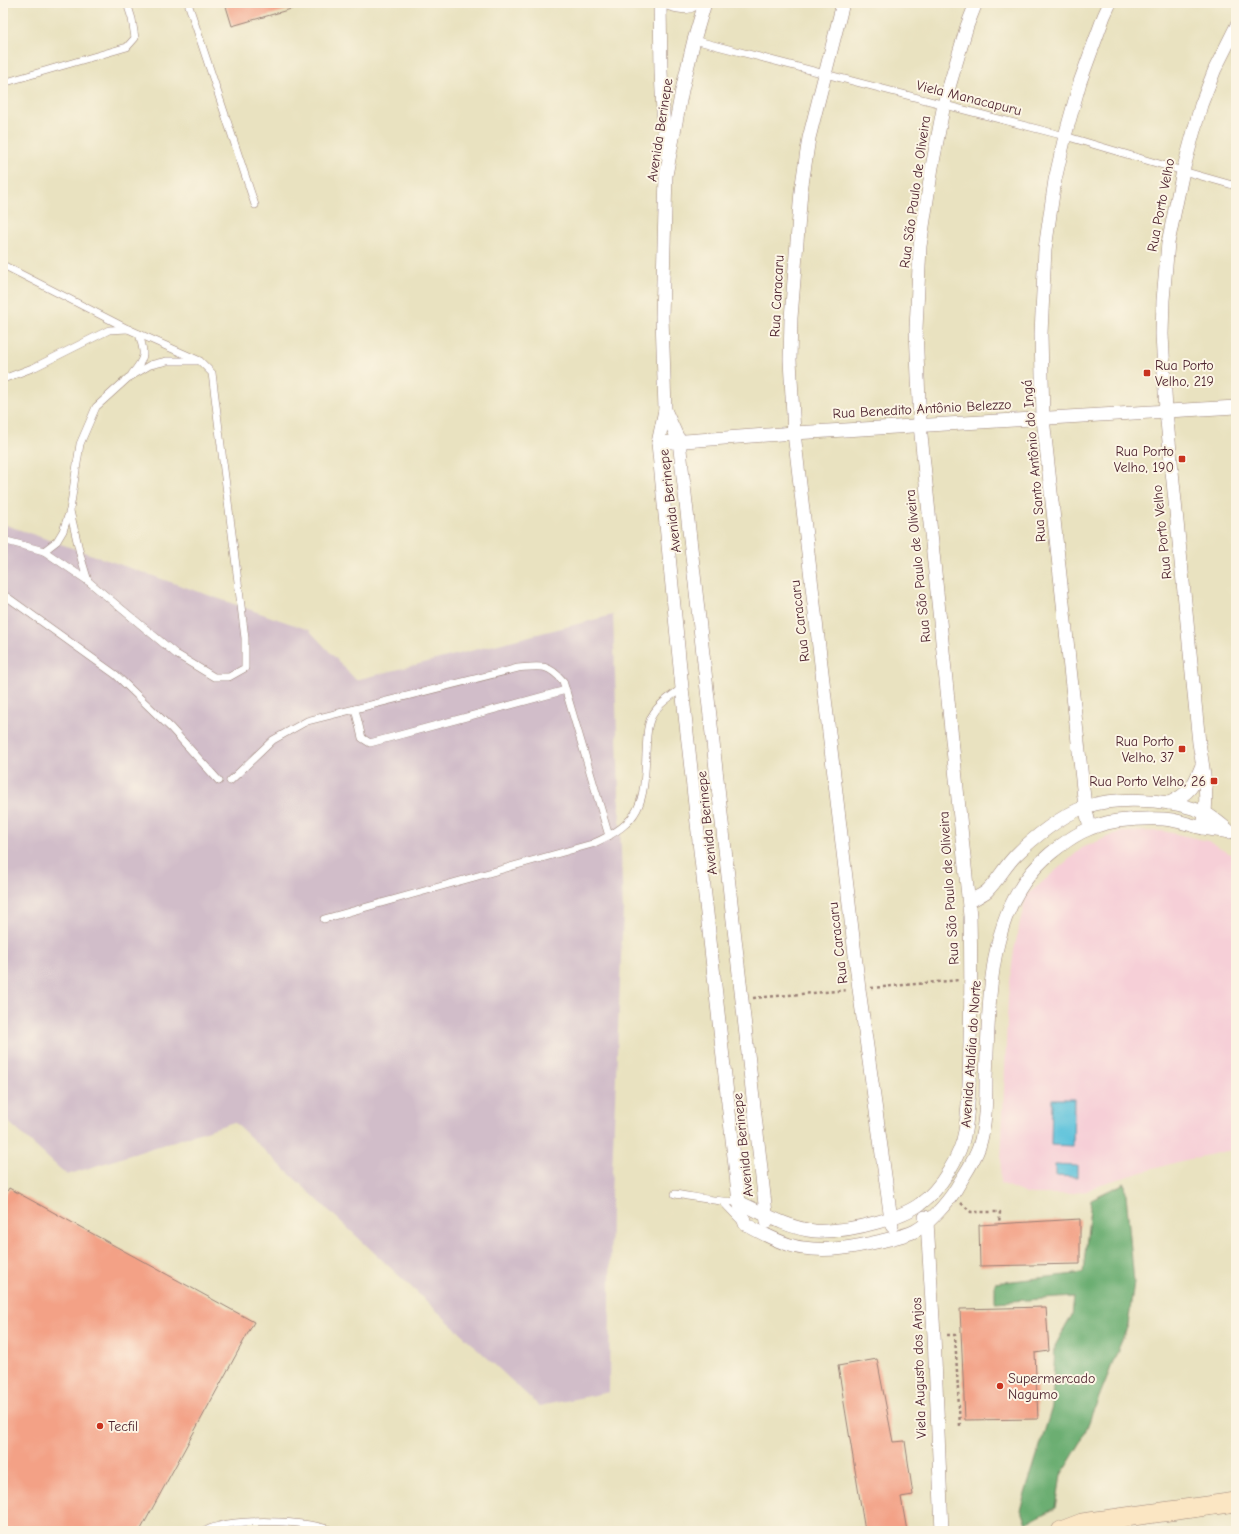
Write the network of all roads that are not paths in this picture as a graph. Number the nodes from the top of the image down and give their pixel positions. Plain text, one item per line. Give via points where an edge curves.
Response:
1 (127, 3) edge
2 (188, 3) edge
3 (660, 3) edge
4 (667, 3) edge
5 (695, 3) edge
6 (705, 3) edge
7 (843, 3) edge
8 (976, 3) edge
9 (1110, 3) edge
10 (1236, 28) edge
11 (694, 40) junction
12 (824, 75) junction
13 (3, 83) edge
14 (944, 104) junction
15 (1065, 136) junction
16 (1183, 171) junction
17 (666, 175) junction
18 (1236, 186) edge
19 (255, 205) dead end
20 (3, 265) edge
21 (128, 329) junction
22 (139, 334) junction
23 (200, 361) junction
24 (128, 378) junction
25 (3, 379) edge
26 (1236, 407) edge
27 (665, 410) junction
28 (1166, 411) junction
29 (1043, 418) junction
30 (920, 425) junction
31 (794, 433) junction
32 (680, 441) junction
33 (658, 443) junction
34 (70, 510) junction
35 (3, 540) edge
36 (44, 552) junction
37 (88, 581) junction
38 (3, 594) edge
39 (682, 688) junction
40 (566, 690) junction
41 (356, 710) junction
42 (1202, 765) junction
43 (219, 781) dead end
44 (230, 781) dead end
45 (1169, 803) junction
46 (1085, 807) junction
47 (1206, 814) junction
48 (1090, 827) junction
49 (1203, 828) junction
50 (1233, 834) edge
51 (609, 836) junction
52 (969, 902) junction
53 (324, 919) dead end
54 (965, 1132) joint
55 (675, 1194) dead end
56 (723, 1202) junction
57 (739, 1202) junction
58 (920, 1204) junction
59 (767, 1216) junction
60 (890, 1219) junction
61 (927, 1222) junction
62 (745, 1224) junction
63 (767, 1236) junction
64 (895, 1237) junction
65 (1236, 1502) edge
66 (205, 1531) edge
67 (334, 1531) edge
68 (942, 1531) edge
69 (1061, 1531) edge

1 - 13 lane via 136,38 127,46
2 - 19 lane
3 - 17 street
4 - 5 street via 677,6 692,6
6 - 11 street, Avenida Berinepe
7 - 12 street, Rua Caracaru
8 - 14 street, Rua São Paulo de Oliveira
9 - 15 street, Rua Santo Antônio do Ingá via 1080,82
10 - 16 street, Rua Porto Velho via 1215,69 1204,98
11 - 12 lane, Viela Manacapuru
11 - 17 street, Avenida Berinepe
12 - 14 lane, Viela Manacapuru
12 - 31 street, Rua Caracaru via 809,138 793,273 790,360
14 - 15 lane, Viela Manacapuru
14 - 30 street, Rua São Paulo de Oliveira via 920,246 916,329
15 - 16 lane, Viela Manacapuru
15 - 29 street, Rua Santo Antônio do Ingá via 1055,180 1045,249 1041,334
16 - 18 lane, Viela Manacapuru
16 - 28 street, Rua Porto Velho via 1168,243 1163,300
17 - 27 street, Avenida Berinepe via 662,318
20 - 21 lane
21 - 22 lane
21 - 25 lane via 109,330
22 - 23 lane
22 - 24 lane via 144,350 142,362
23 - 24 lane via 167,361 150,365
23 - 37 lane via 212,373 246,638 246,668 229,677 214,677 176,654
24 - 34 lane via 96,407 92,416 80,444
26 - 28 street, Rua Benedito Antônio Belezzo
27 - 32 street, Avenida Berinepe
27 - 33 street, Avenida Berinepe
28 - 29 street, Rua Benedito Antônio Belezzo
28 - 42 street, Rua Porto Velho
29 - 30 street, Rua Benedito Antônio Belezzo
29 - 46 street, Rua Santo Antônio do Ingá
30 - 31 street, Rua Benedito Antônio Belezzo
30 - 52 street, Rua São Paulo de Oliveira
31 - 32 street, Rua Benedito Antônio Belezzo
31 - 60 street, Rua Caracaru via 858,981
32 - 33 street, Rua Benedito Antônio Belezzo
32 - 59 street, Avenida Berinepe
33 - 39 street, Avenida Berinepe
34 - 36 lane via 57,541
34 - 37 lane
35 - 36 lane
36 - 37 lane
38 - 43 lane via 116,675 171,728
39 - 51 lane via 655,711 650,720 642,797 637,811 625,825
39 - 57 street, Avenida Berinepe
40 - 41 lane via 555,671 544,666 518,668
40 - 41 lane via 370,743 362,738
40 - 51 lane
41 - 44 lane via 307,722 273,740
42 - 45 street via 1189,792
42 - 47 street, Rua Porto Velho
45 - 46 street, Avenida Ataláia do Norte via 1126,801
45 - 47 street, Avenida Ataláia do Norte
46 - 48 street, Rua Santo Antônio do Ingá
46 - 52 street, Avenida Ataláia do Norte via 1062,818 1042,833 1016,855 986,892
47 - 49 street, Rua Porto Velho
47 - 50 street, Avenida Ataláia do Norte
48 - 49 street, Avenida Ataláia do Norte via 1116,821 1155,819 1172,820
48 - 61 street, Avenida Ataláia do Norte via 1065,842 1043,860 1025,880 1010,905 995,953 991,978 986,1098 979,1148 952,1195
49 - 50 street, Avenida Ataláia do Norte
51 - 53 lane via 592,844
52 - 54 street, Rua São Paulo de Oliveira via 971,988 969,1094
54 - 58 street, Avenida Ataláia do Norte via 955,1161 939,1185
55 - 56 lane, Avenida Ataláia do Norte
56 - 57 lane, Avenida Ataláia do Norte
56 - 62 lane, Avenida Ataláia do Norte
57 - 59 street, Avenida Ataláia do Norte
57 - 62 street, Avenida Berinepe
58 - 60 street, Avenida Ataláia do Norte
58 - 61 street, Viela Augusto dos Anjos
59 - 60 street, Avenida Ataláia do Norte via 815,1231 844,1230
59 - 63 street, Avenida Berinepe
60 - 64 street, Rua Caracaru
61 - 64 street, Avenida Ataláia do Norte via 916,1231
61 - 68 street, Viela Augusto dos Anjos
62 - 63 street, Avenida Ataláia do Norte
63 - 64 street, Avenida Ataláia do Norte via 802,1248 834,1250
65 - 69 street via 1082,1523
66 - 67 lane via 227,1524 256,1522 292,1523

